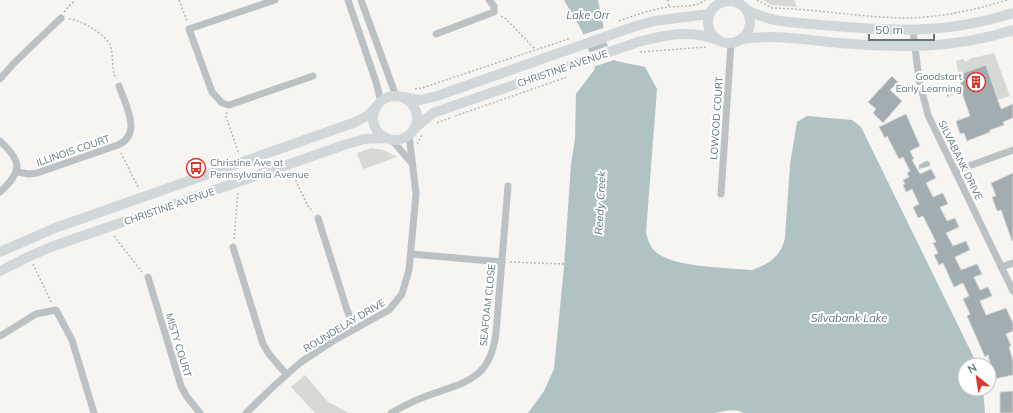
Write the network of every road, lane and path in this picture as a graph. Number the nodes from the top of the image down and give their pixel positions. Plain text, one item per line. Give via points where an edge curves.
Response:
1 (75, 0) edge
2 (179, 0) edge
3 (275, 0) edge
4 (348, 0) edge
5 (361, 0) edge
6 (489, 0) edge
7 (668, 0) edge
8 (705, 0) edge
9 (757, 0) edge
10 (1007, 0) edge
11 (736, 1) edge
12 (719, 2) edge
13 (683, 6) dead end
14 (669, 7) dead end
15 (747, 10) junction
16 (494, 12) junction
17 (1013, 13) edge
18 (710, 14) junction
19 (61, 18) junction
20 (189, 29) junction
21 (1013, 30) edge
22 (913, 31) junction
23 (436, 34) dead end
24 (573, 38) dead end
25 (742, 39) junction
26 (717, 40) junction
27 (731, 43) junction
28 (709, 47) dead end
29 (914, 47) junction
30 (535, 49) junction
31 (638, 52) dead end
32 (571, 75) dead end
33 (313, 76) dead end
34 (0, 79) edge
35 (119, 86) joint
36 (409, 89) dead end
37 (961, 91) dead end
38 (947, 96) dead end
39 (400, 97) junction
40 (378, 104) junction
41 (229, 105) junction
42 (432, 125) dead end
43 (425, 130) dead end
44 (411, 132) junction
45 (389, 138) junction
46 (0, 141) edge
47 (417, 144) dead end
48 (118, 145) junction
49 (1013, 150) edge
50 (239, 154) dead end
51 (411, 161) junction
52 (288, 164) junction
53 (955, 171) junction
54 (17, 172) junction
55 (236, 183) junction
56 (508, 186) dead end
57 (139, 189) dead end
58 (0, 192) edge
59 (722, 194) dead end
60 (318, 218) joint
61 (110, 226) junction
62 (233, 247) joint
63 (0, 252) edge
64 (410, 254) junction
65 (30, 256) junction
66 (502, 262) junction
67 (1013, 263) edge
68 (564, 264) dead end
69 (1002, 267) junction
70 (0, 271) edge
71 (148, 277) joint
72 (1013, 291) edge
73 (56, 310) junction
74 (356, 328) junction
75 (0, 336) edge
76 (286, 374) junction
77 (94, 413) edge
78 (200, 413) edge
79 (246, 413) edge
80 (391, 413) edge

1 - 19 path via 66,8
2 - 20 path
3 - 20 street
4 - 40 street via 376,82
5 - 39 street
6 - 16 street via 494,6
7 - 14 path
8 - 13 path via 700,4
9 - 10 path via 772,8 910,18 954,14
11 - 12 main road
11 - 15 main road
12 - 18 main road
15 - 22 main road via 769,20
15 - 25 main road via 751,20 750,27
16 - 23 street
16 - 30 path via 506,19
17 - 22 main road via 971,24
18 - 26 main road via 709,28
18 - 39 main road, CHRISTINE AVENUE via 654,21 437,96 420,100
19 - 34 street via 19,57
19 - 35 path via 82,22 108,41 114,75
20 - 41 street via 212,92 222,103
21 - 29 main road via 975,40
22 - 29 street, SILVABANK DRIVE
24 - 30 path
25 - 27 main road
25 - 29 main road via 763,36
26 - 27 main road
26 - 44 main road, CHRISTINE AVENUE via 706,35 685,33 658,36 433,113
27 - 59 street, LOWOOD COURT
28 - 31 path
29 - 53 street, SILVABANK DRIVE via 926,109
30 - 36 path via 422,88
32 - 42 path
33 - 41 street
35 - 48 street, ILLINOIS COURT via 132,129 126,140
37 - 38 path
39 - 40 main road
39 - 44 main road via 410,101 417,114 417,122
40 - 45 main road via 374,122 376,128
40 - 63 main road, CHRISTINE AVENUE via 366,116 353,123 54,228
41 - 50 path via 226,117
43 - 47 path
44 - 45 main road via 403,138
44 - 51 street, ROUNDELAY DRIVE
45 - 51 street, ROUNDELAY DRIVE
45 - 52 main road, CHRISTINE AVENUE via 364,139
46 - 54 street via 11,154
48 - 54 street, ILLINOIS COURT via 37,173
48 - 57 path
49 - 53 street
51 - 64 street, ROUNDELAY DRIVE via 416,180 416,194
52 - 55 main road, CHRISTINE AVENUE
52 - 60 path via 308,206
53 - 69 street, SILVABANK DRIVE
54 - 58 street
55 - 61 main road, CHRISTINE AVENUE
55 - 62 path via 238,195
56 - 66 street, SEAFOAM CLOSE
60 - 74 street via 346,310
61 - 65 main road, CHRISTINE AVENUE
61 - 71 path via 115,238
62 - 76 street via 263,344
64 - 66 street
64 - 74 street, ROUNDELAY DRIVE via 406,283 396,303 377,318
65 - 70 main road, CHRISTINE AVENUE
65 - 73 path via 48,298
66 - 68 path
66 - 80 street, SEAFOAM CLOSE via 494,345 488,361 465,383 425,396
67 - 69 street
69 - 72 street, SILVABANK DRIVE
71 - 78 street, MISTY COURT via 181,386
73 - 75 street via 36,314
73 - 77 street via 72,340
74 - 76 street, ROUNDELAY DRIVE via 328,344
76 - 79 street, ROUNDELAY DRIVE

